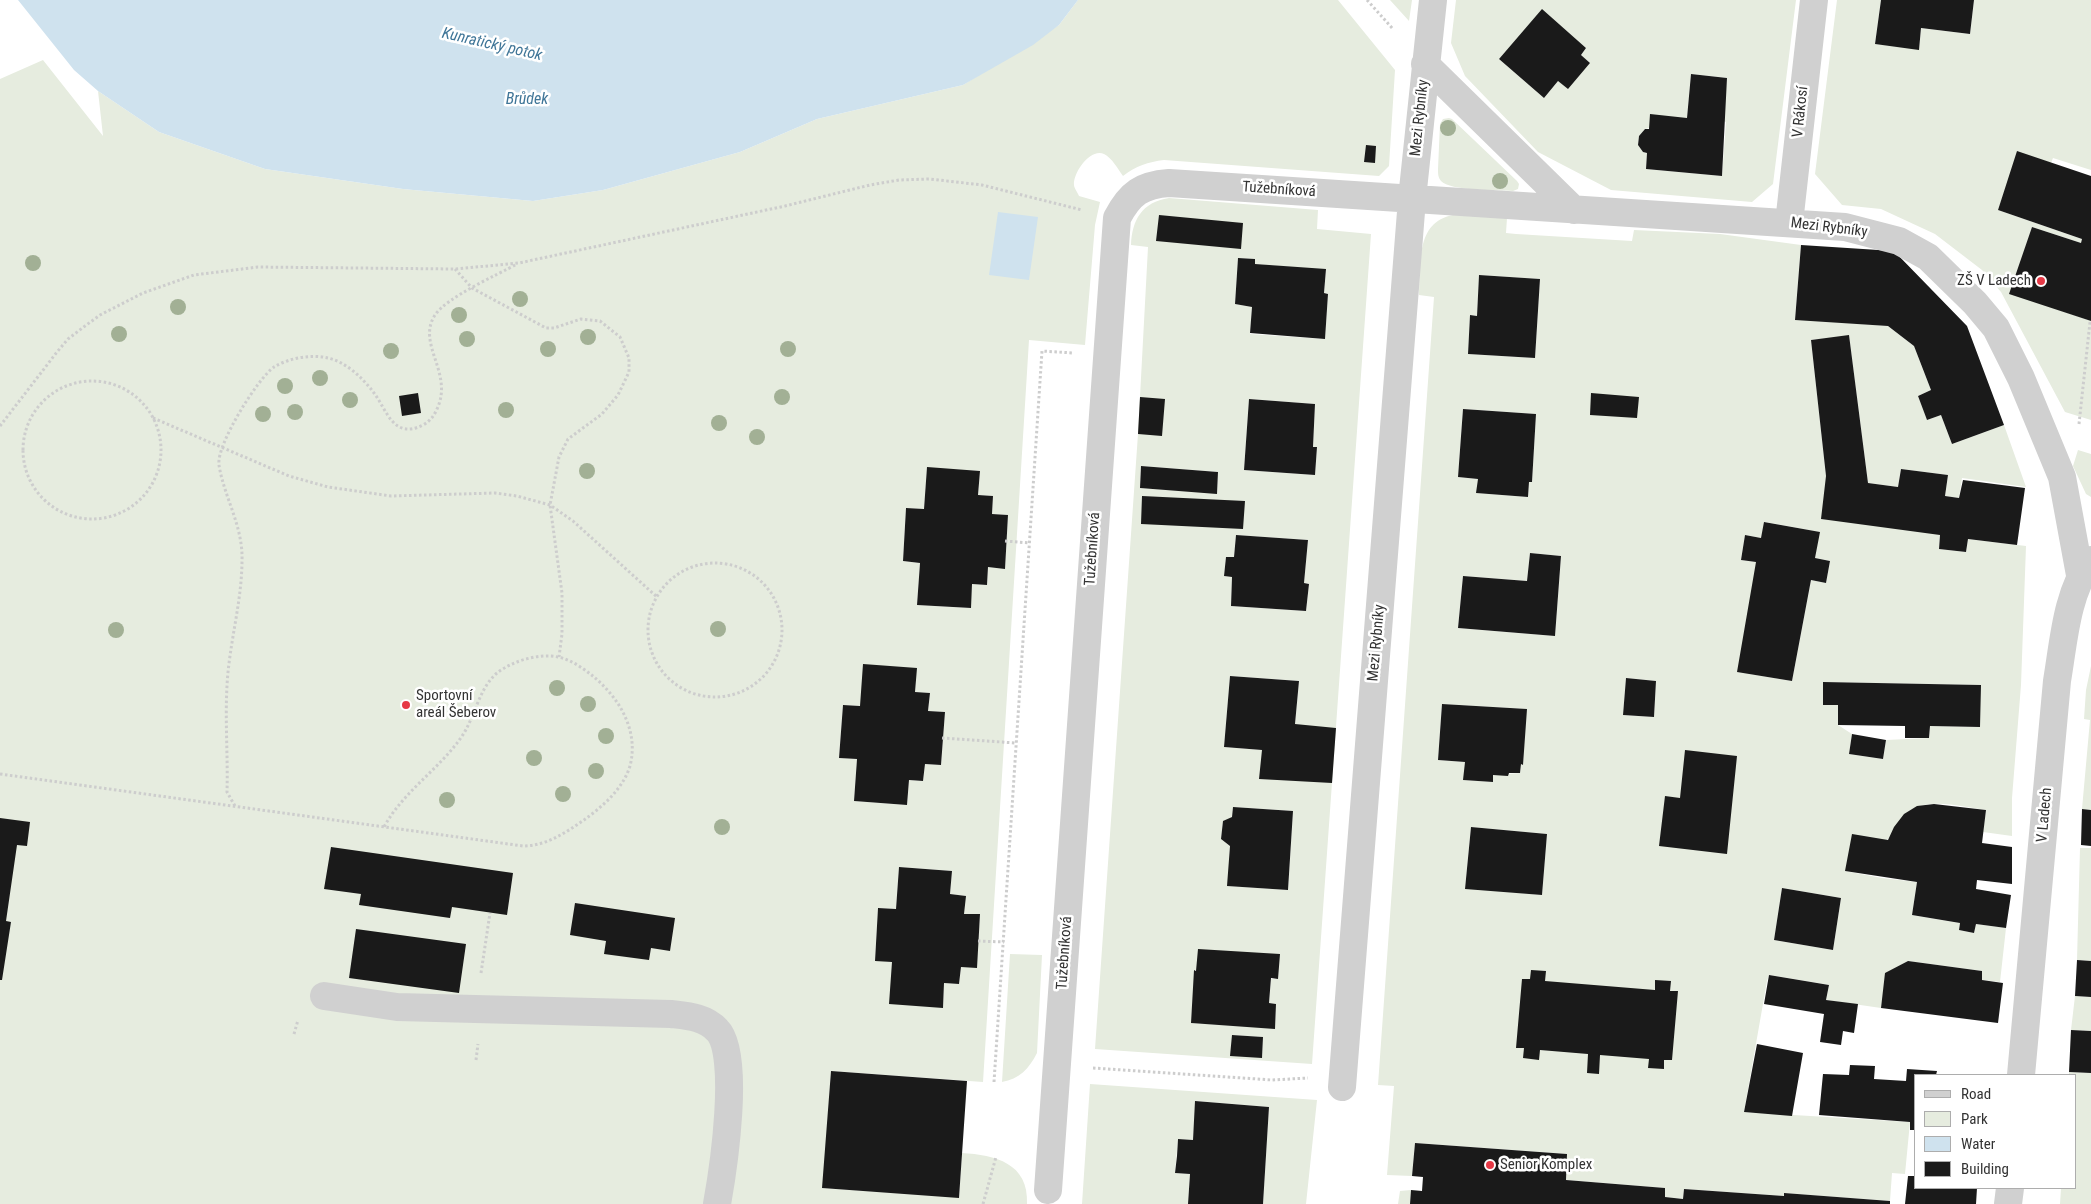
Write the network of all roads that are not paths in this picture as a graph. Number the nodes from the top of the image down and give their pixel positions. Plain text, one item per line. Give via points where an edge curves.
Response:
1 (1433, 0) edge
2 (1814, 0) edge
3 (1425, 64) junction
4 (1412, 199) junction
5 (1574, 210) junction
6 (1789, 223) junction
7 (2086, 568) edge
8 (324, 996) dead end
9 (2020, 1074) edge
10 (1342, 1082) road end
11 (2010, 1189) edge
12 (1048, 1190) dead end
13 (717, 1204) edge
14 (2008, 1204) edge

1 - 3 street
2 - 6 street, V Rákosí
3 - 4 street, Mezi Rybníky
3 - 5 street, Mezi Rybníky
4 - 5 street, Mezi Rybníky
4 - 10 street, Mezi Rybníky
4 - 12 street, Tužebníková via 1169,183 1151,185 1135,193 1117,218
5 - 6 street, Mezi Rybníky
6 - 7 street, Mezi Rybníky via 1845,227 1913,247 1928,257 1985,314 1996,328 2022,378 2062,477
7 - 9 street, V Ladech via 2067,618 2058,681
8 - 13 street via 397,1007 671,1014 694,1016 709,1023 719,1031 724,1041 729,1086
11 - 14 street

